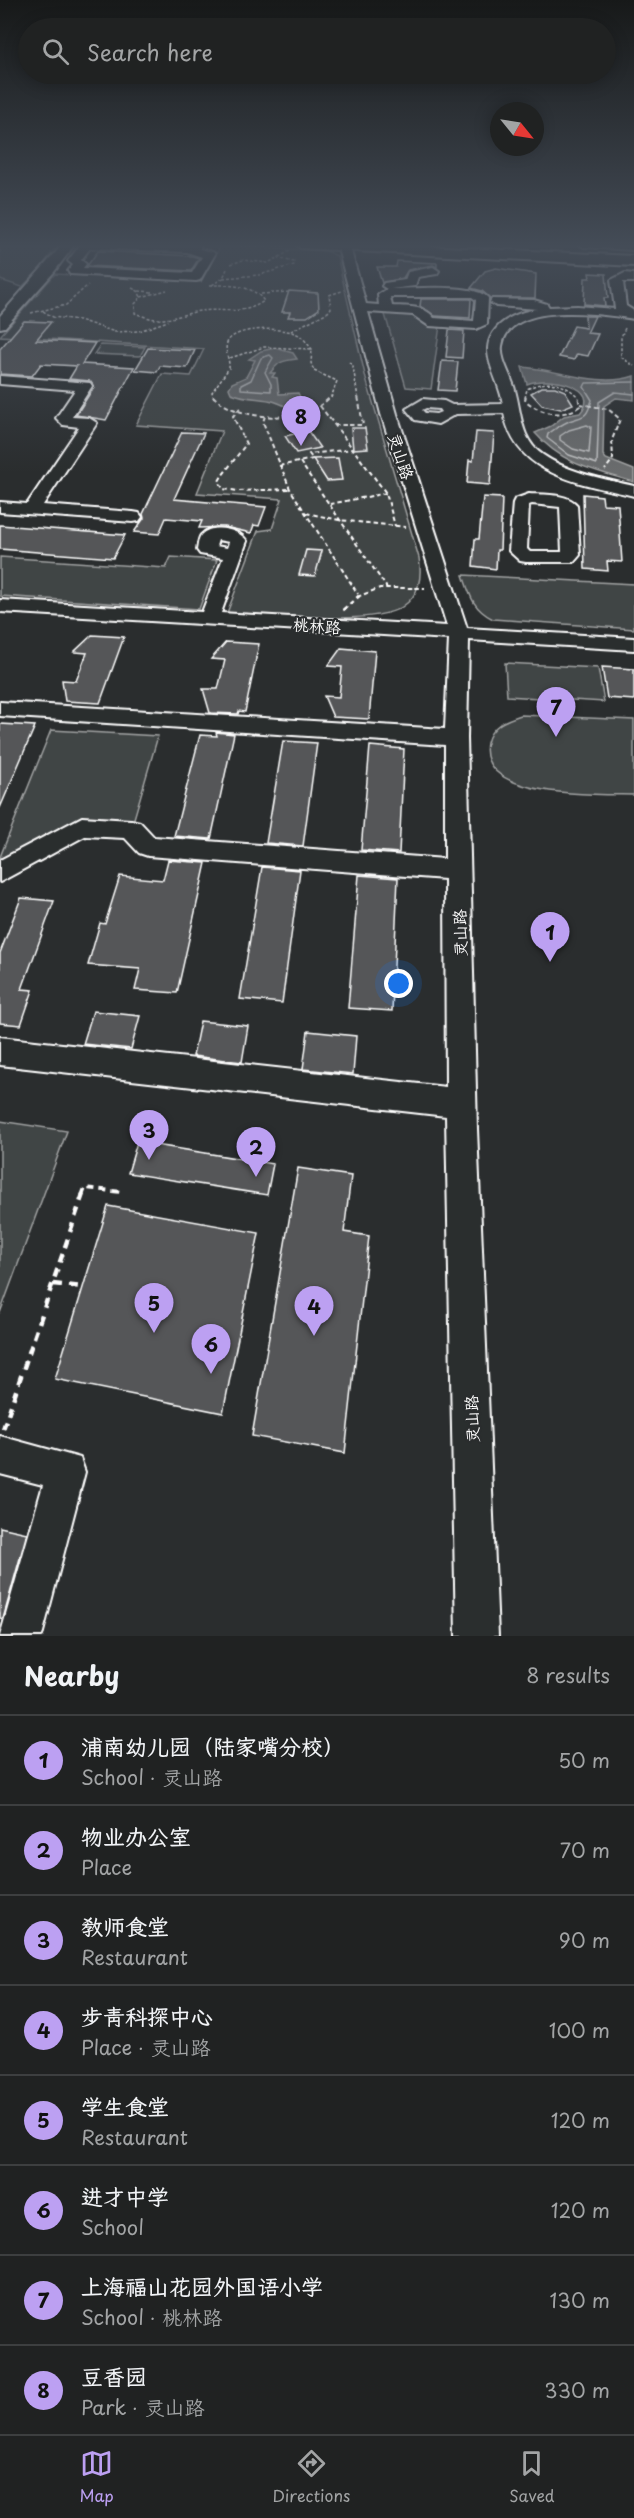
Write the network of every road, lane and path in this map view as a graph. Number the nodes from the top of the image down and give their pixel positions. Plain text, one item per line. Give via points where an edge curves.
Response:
1 (80, 320) edge
2 (155, 320) edge
3 (172, 320) edge
4 (312, 320) edge
5 (365, 320) edge
6 (430, 320) edge
7 (480, 320) edge
8 (514, 320) edge
9 (628, 320) edge
10 (151, 328) junction
11 (291, 331) junction
12 (312, 349) junction
13 (229, 358) junction
14 (349, 362) dead end
15 (634, 366) edge
16 (0, 380) edge
17 (582, 404) junction
18 (320, 406) junction
19 (240, 408) junction
20 (510, 408) junction
21 (389, 414) junction
22 (265, 416) junction
23 (334, 425) junction
24 (353, 450) junction
25 (300, 462) junction
26 (279, 466) junction
27 (550, 466) junction
28 (599, 474) dead end
29 (290, 489) junction
30 (634, 491) edge
31 (387, 493) junction
32 (543, 500) dead end
33 (329, 505) junction
34 (0, 507) edge
35 (32, 509) junction
36 (304, 513) junction
37 (133, 517) dead end
38 (339, 519) junction
39 (395, 526) junction
40 (426, 530) junction
41 (233, 554) dead end
42 (387, 588) junction
43 (444, 589) junction
44 (0, 606) edge
45 (209, 619) junction
46 (459, 634) junction
47 (634, 644) edge
48 (0, 710) edge
49 (456, 738) junction
50 (458, 870) junction
51 (0, 872) edge
52 (0, 1051) edge
53 (462, 1103) junction
54 (122, 1192) dead end
55 (53, 1284) junction
56 (83, 1287) dead end
57 (0, 1440) edge
58 (0, 1455) edge
59 (21, 1636) edge
60 (477, 1636) edge

1 - 10 path via 115,332
2 - 10 path
3 - 10 path
4 - 11 path
5 - 21 street, 灵山路
6 - 7 street via 476,326
8 - 20 street via 498,338 495,352 507,384
9 - 15 path via 620,345 621,357
11 - 12 path
11 - 13 path via 241,332 227,342
12 - 13 path via 273,346
12 - 18 path via 314,371 336,381 337,390
13 - 19 path via 227,373 212,392 214,398
14 - 23 path via 354,366 363,425
16 - 35 street via 85,386 64,418 68,422 89,423
17 - 17 path via 568,387 552,383 532,386 524,394 529,405 544,412 572,411
17 - 28 path via 608,409 620,419 612,440 613,459
18 - 22 path via 294,415
18 - 23 path
19 - 22 path
19 - 29 path via 233,416 246,444 219,481 224,489 239,491
20 - 21 street via 449,410 447,416 438,419 426,419 414,412
20 - 27 street via 519,437 538,459
21 - 40 street, 灵山路
22 - 26 path via 263,422
23 - 24 path
24 - 25 path via 309,454 313,459
24 - 31 path
25 - 26 path
25 - 33 path
26 - 29 path
27 - 30 street
27 - 32 street via 544,474
29 - 36 path
31 - 33 path
31 - 39 path
33 - 38 path
34 - 35 street
35 - 37 street
36 - 38 path
36 - 42 path via 358,594
38 - 39 path
38 - 42 path
39 - 40 path
40 - 43 street, 灵山路
41 - 45 street
42 - 43 path
43 - 46 street, 灵山路
44 - 45 street, 桃林路
45 - 46 street, 桃林路
46 - 47 street, 桃林路
46 - 49 street, 灵山路
48 - 49 street
49 - 50 street, 灵山路
50 - 51 street via 148,846 131,829 82,826
50 - 53 street, 灵山路
52 - 53 street
53 - 60 street, 灵山路
54 - 55 path via 85,1188
55 - 56 path
55 - 57 path
58 - 59 street via 66,1472

